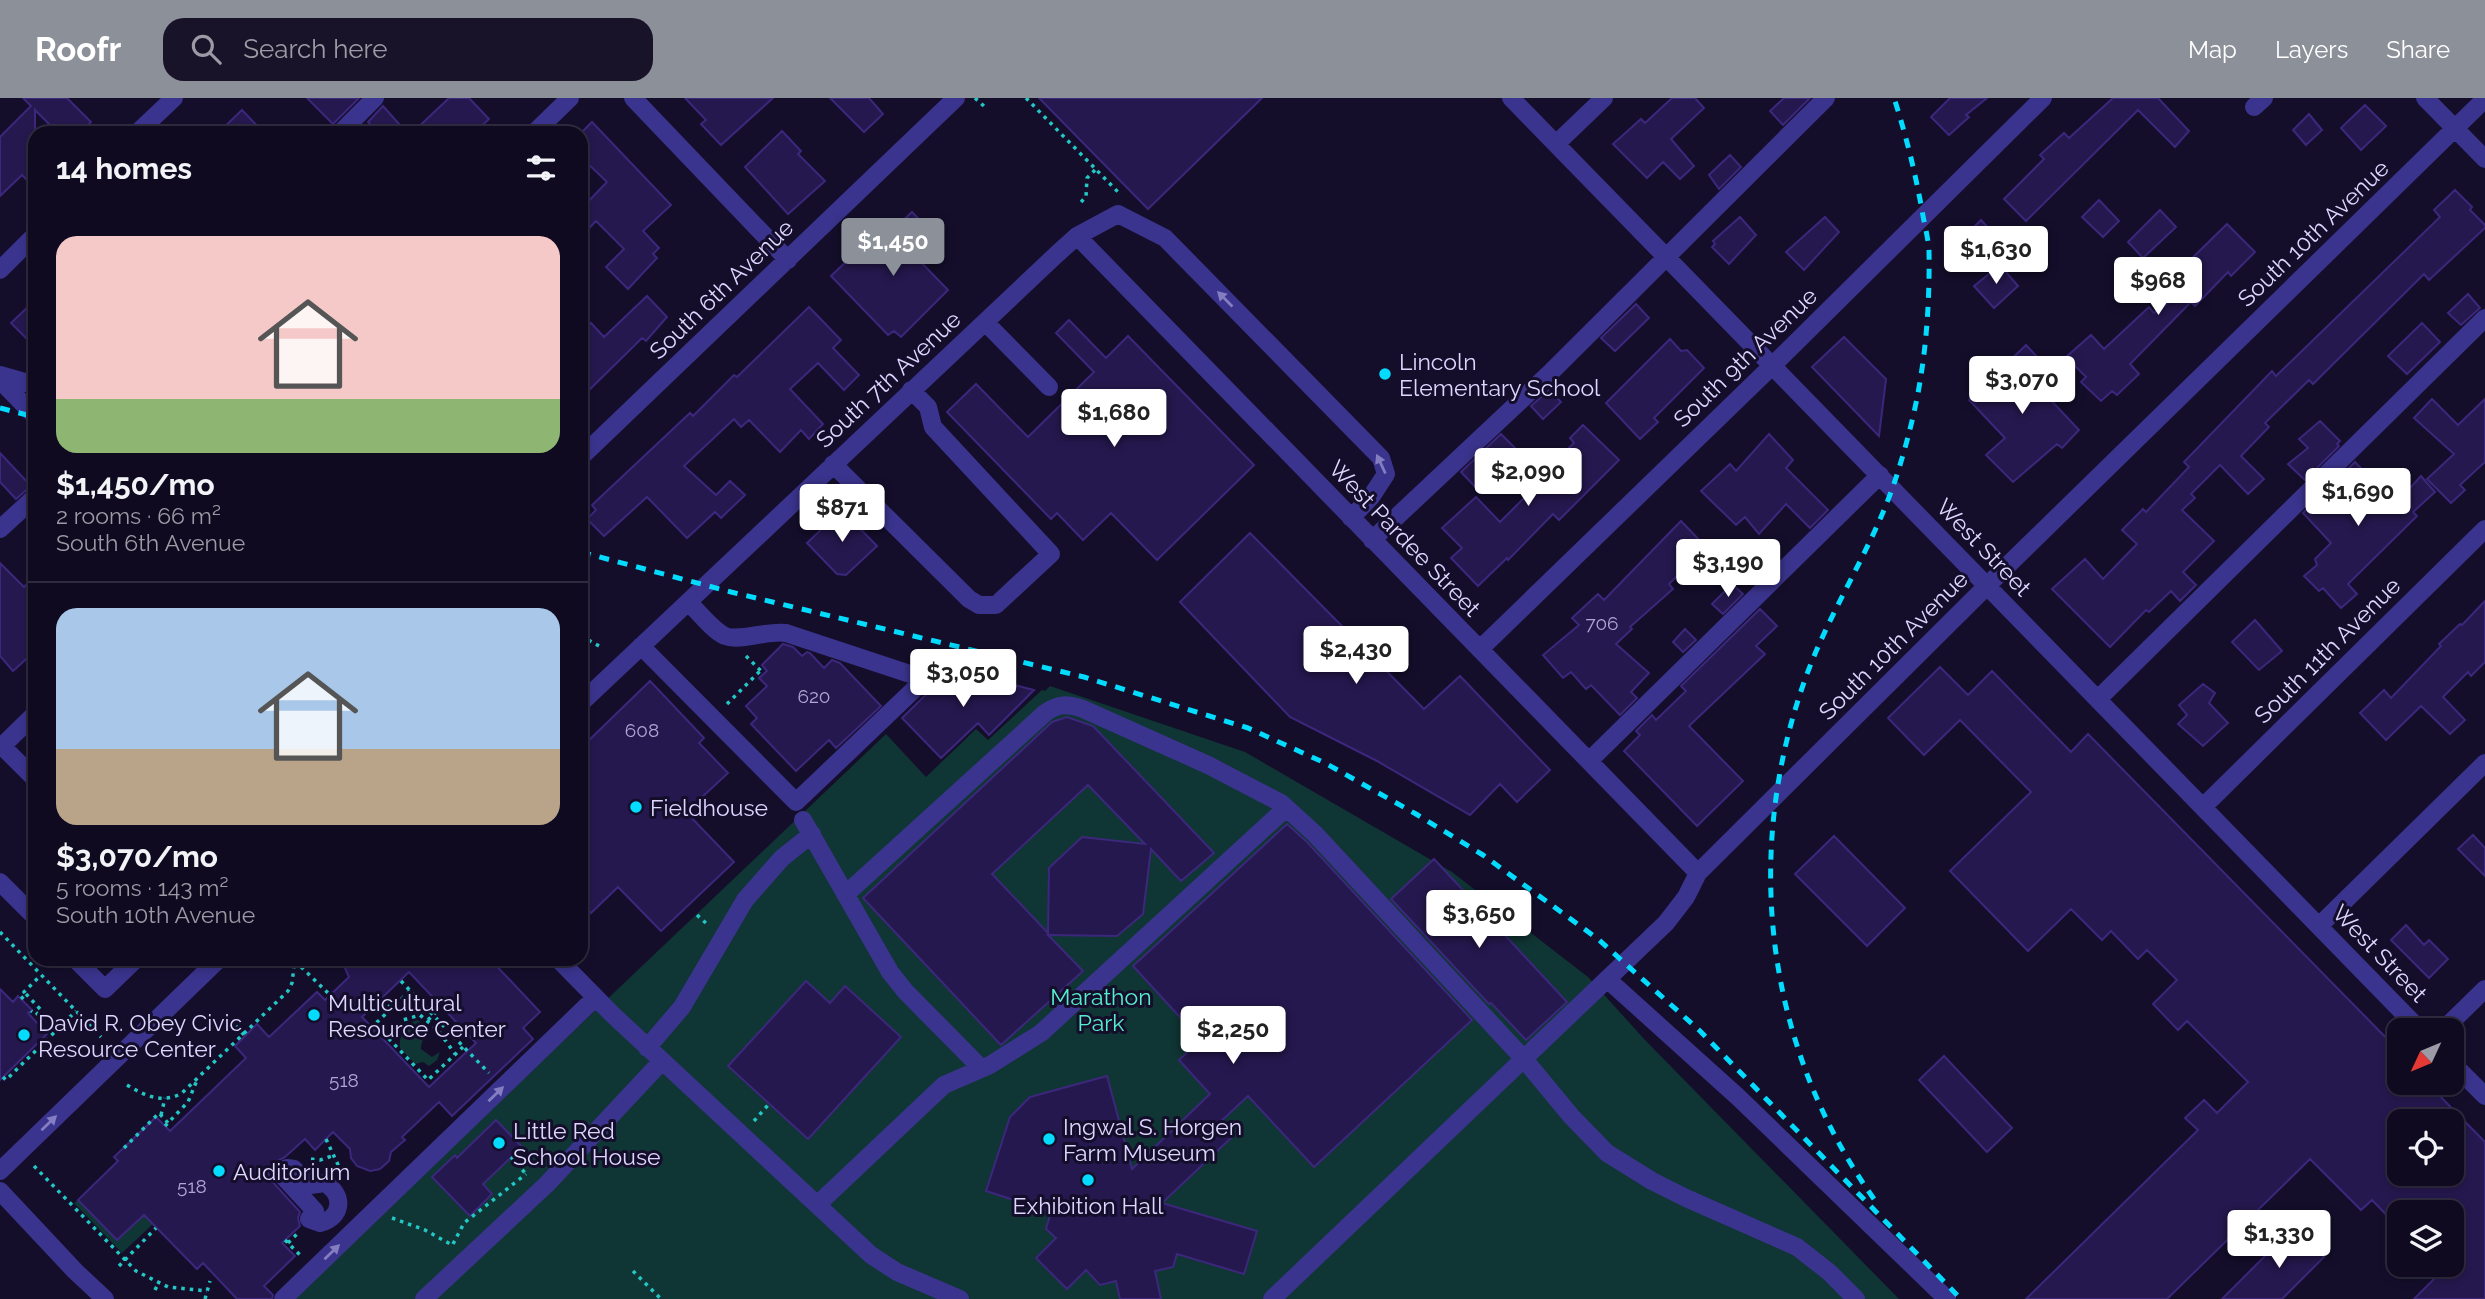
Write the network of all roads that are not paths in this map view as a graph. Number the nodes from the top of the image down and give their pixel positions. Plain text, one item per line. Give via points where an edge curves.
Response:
1 (174, 98) edge
2 (374, 98) edge
3 (570, 98) edge
4 (633, 98) edge
5 (956, 98) edge
6 (1511, 98) edge
7 (1604, 98) edge
8 (1826, 98) edge
9 (2043, 98) edge
10 (2425, 98) edge
11 (2485, 99) edge
12 (144, 126) edge
13 (347, 126) edge
14 (541, 126) edge
15 (2455, 128) junction
16 (1556, 144) junction
17 (2485, 159) edge
18 (1077, 236) junction
19 (28, 242) edge
20 (1667, 257) junction
21 (788, 260) junction
22 (0, 270) edge
23 (2485, 318) edge
24 (985, 322) junction
25 (1773, 366) junction
26 (0, 378) edge
27 (28, 384) edge
28 (1049, 387) dead end
29 (911, 390) junction
30 (28, 408) edge
31 (588, 450) edge
32 (833, 464) junction
33 (1880, 475) junction
34 (28, 503) edge
35 (1351, 518) junction
36 (0, 529) edge
37 (2485, 529) edge
38 (1372, 540) junction
39 (1988, 586) junction
40 (688, 602) junction
41 (641, 646) junction
42 (1480, 649) junction
43 (588, 696) edge
44 (2098, 699) junction
45 (28, 721) edge
46 (1, 747) edge
47 (1589, 761) junction
48 (2485, 763) edge
49 (28, 772) edge
50 (2203, 807) junction
51 (1286, 808) junction
52 (1698, 873) junction
53 (0, 882) edge
54 (846, 894) junction
55 (28, 911) edge
56 (2319, 926) junction
57 (82, 966) edge
58 (129, 966) edge
59 (209, 966) edge
60 (565, 966) edge
61 (1607, 979) junction
62 (2485, 989) edge
63 (595, 998) junction
64 (2408, 1018) edge
65 (2455, 1018) edge
66 (648, 1048) junction
67 (1524, 1059) junction
68 (662, 1061) junction
69 (981, 1068) junction
70 (2464, 1075) edge
71 (2485, 1097) edge
72 (0, 1171) edge
73 (0, 1191) edge
74 (817, 1205) junction
75 (105, 1299) edge
76 (283, 1299) edge
77 (424, 1299) edge
78 (960, 1299) edge
79 (1272, 1299) edge
80 (1856, 1299) edge
81 (1947, 1299) edge

1 - 12 street
2 - 13 street
3 - 14 street
4 - 21 street
5 - 21 street, South 6th Avenue
6 - 16 street, West Street
7 - 16 street
8 - 20 street
9 - 25 street, South 9th Avenue
10 - 15 street
11 - 15 street, South 10th Avenue
15 - 17 street
15 - 39 street, South 10th Avenue
16 - 20 street, West Street
18 - 24 street, South 7th Avenue
18 - 35 street, West Pardee Street
35 -> 18 street, South 7th Avenue via 1386,474 1381,458 1165,238 1118,214
19 - 22 street
20 - 25 street, West Street
20 - 38 street
21 - 31 street, South 6th Avenue
23 - 44 street
24 - 28 street
24 - 29 street, South 7th Avenue
25 - 33 street, West Street
25 - 42 street, South 9th Avenue
26 - 27 street
26 - 30 street
29 - 32 street, South 7th Avenue
29 - 32 street via 928,407 933,427 1051,554 996,605 979,605
32 - 40 street, South 7th Avenue
33 - 39 street, West Street
33 - 47 street
34 - 36 street
35 - 38 street, West Pardee Street
37 - 50 street, South 11th Avenue
38 - 42 street, West Pardee Street
39 - 44 street, West Street
39 - 52 street, South 10th Avenue
40 - 41 street, South 7th Avenue
40 - 41 street via 728,637 786,633 925,680 796,802
41 - 43 street, South 7th Avenue
42 - 47 street, West Pardee Street
44 - 50 street, West Street
45 - 46 street
46 - 49 street
47 - 52 street, West Pardee Street
48 - 56 street
50 - 56 street, West Street
51 - 54 street via 1196,760 1083,709 1058,705
51 - 67 street
51 - 69 street via 1041,1033
52 - 61 street, South 10th Avenue via 1666,923
53 - 55 street
54 - 66 street via 807,827 745,900 682,1007
54 - 69 street via 890,972
56 - 64 street, West Street
57 - 58 street via 105,989
72 -> 59 street
60 - 63 street
61 - 67 street, South 10th Avenue
61 - 81 street via 1738,1097
62 - 65 street
63 - 66 street
76 -> 63 street
66 - 68 street
67 - 79 street, South 10th Avenue
67 - 80 street via 1594,1140 1624,1166 1797,1247
68 - 74 street
68 - 77 street via 541,1190
69 - 74 street via 935,1092
70 - 71 street
73 - 75 street
74 - 78 street via 881,1263

